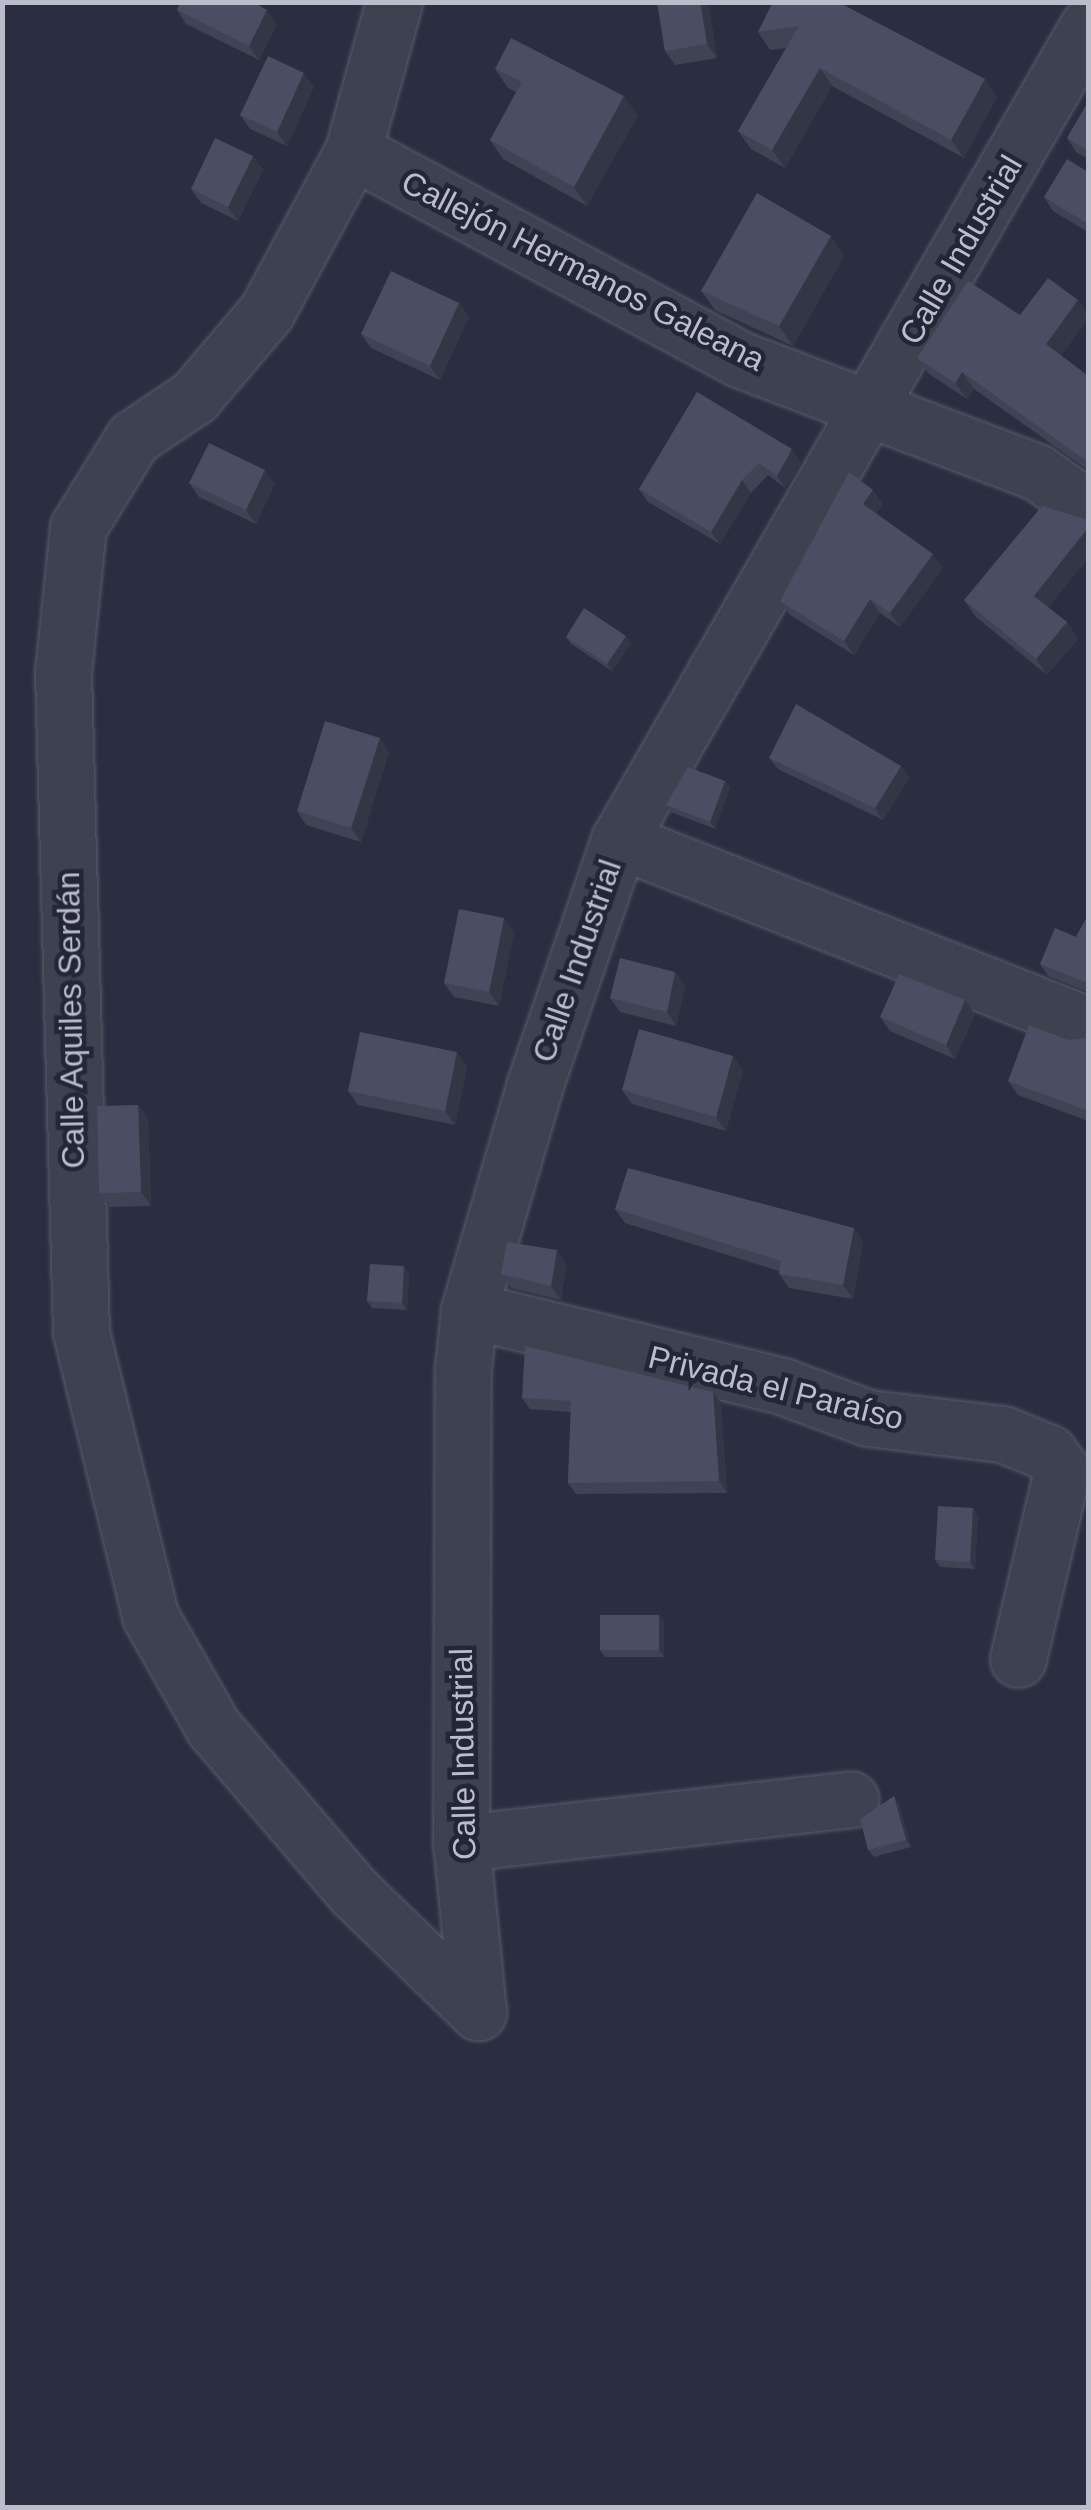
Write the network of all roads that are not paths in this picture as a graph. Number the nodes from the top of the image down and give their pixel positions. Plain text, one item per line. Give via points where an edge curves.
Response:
1 (394, 2) edge
2 (1088, 26) edge
3 (354, 151) junction
4 (873, 405) junction
5 (1088, 508) edge
6 (620, 840) junction
7 (1088, 1025) edge
8 (469, 1310) junction
9 (1018, 1659) dead end
10 (851, 1799) dead end
11 (461, 1844) junction
12 (478, 2012) joint

1 - 3 street, Calle Aquiles Serdán
2 - 4 street, Calle Industrial
3 - 4 street, Callejón Hermanos Galeana via 739,359
3 - 12 street, Calle Aquiles Serdán via 266,311 194,397 133,438 78,527 64,672 80,1332 150,1616 213,1727 354,1892
4 - 5 street, Callejón Hermanos Galeana via 1037,472
4 - 6 street, Calle Industrial
6 - 7 street
6 - 8 street, Calle Industrial
8 - 9 street, Privada el Paraíso via 782,1386 868,1418 1004,1434 1048,1453 1062,1472
8 - 11 street, Calle Industrial
10 - 11 street
11 - 12 street, Calle Industrial

